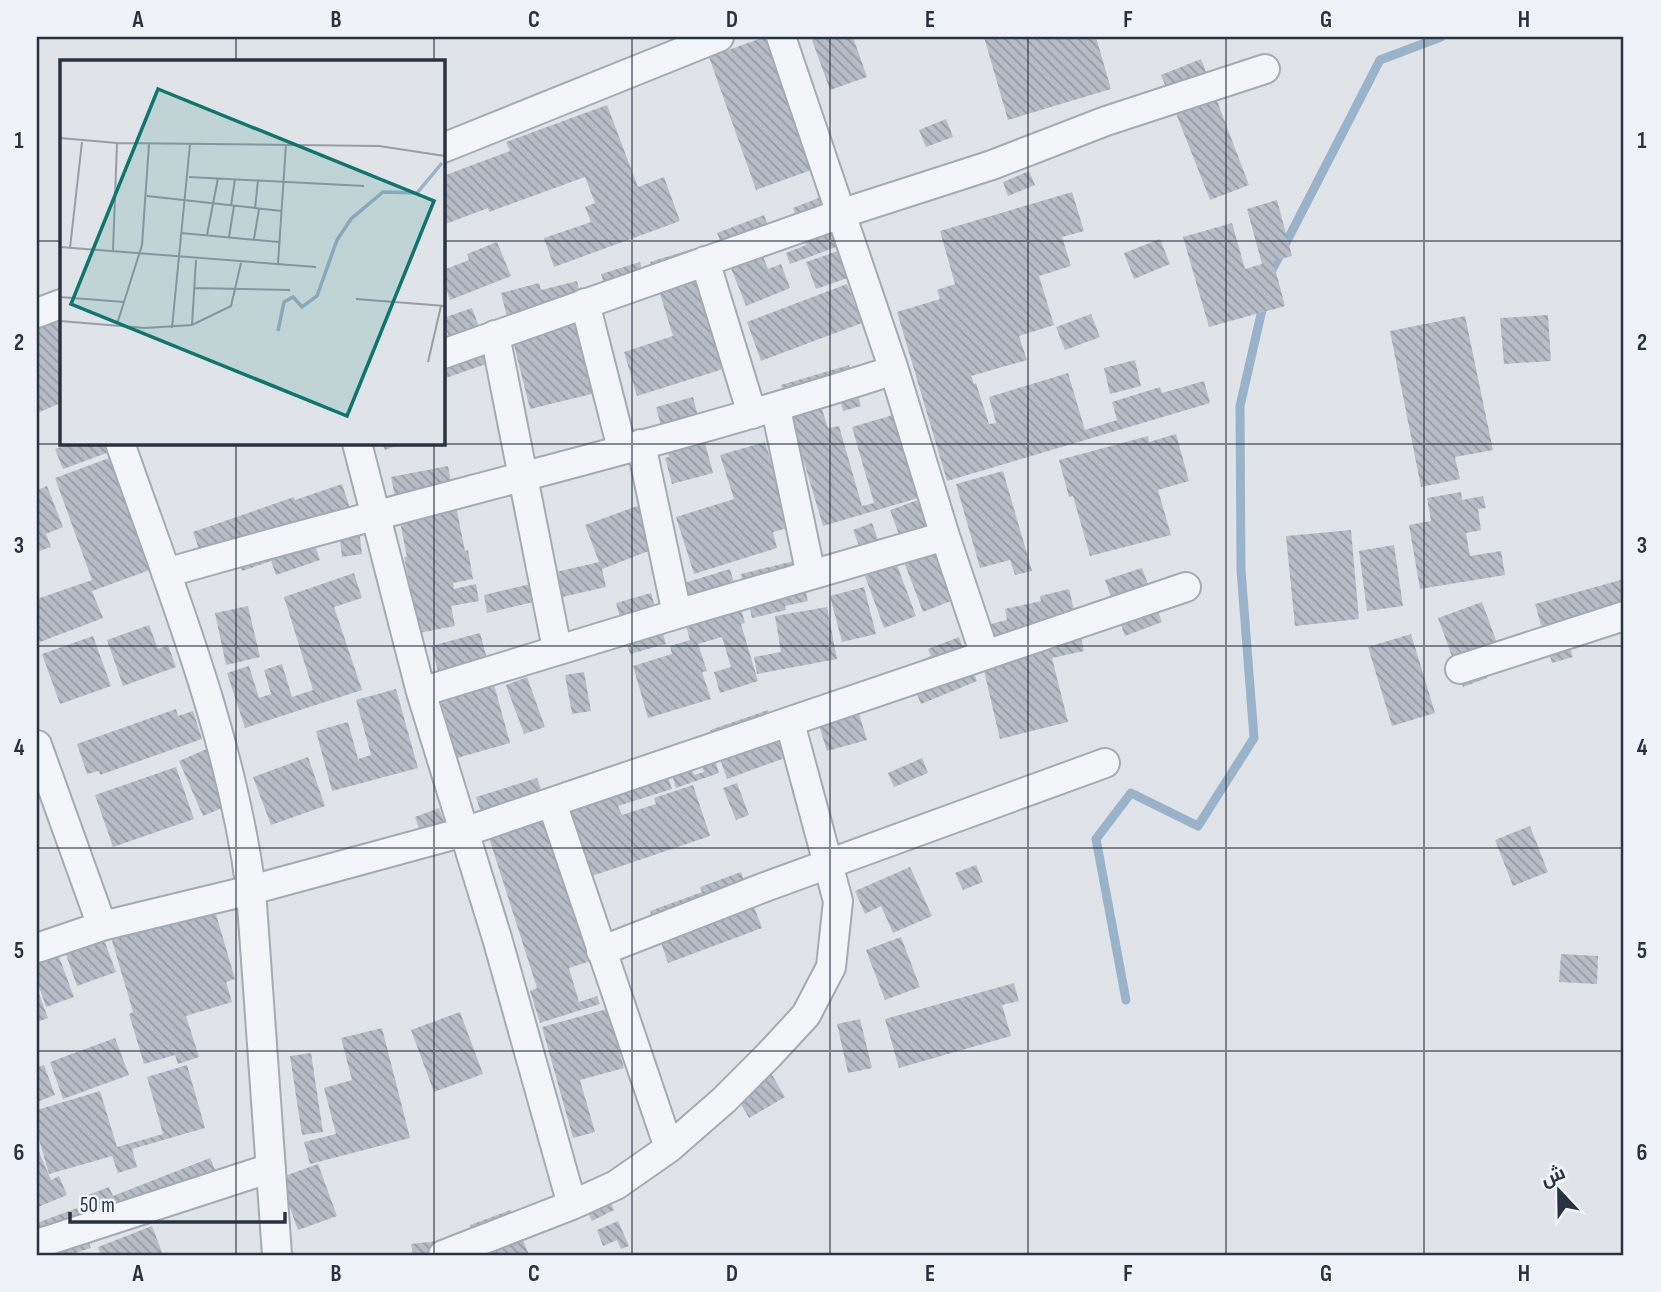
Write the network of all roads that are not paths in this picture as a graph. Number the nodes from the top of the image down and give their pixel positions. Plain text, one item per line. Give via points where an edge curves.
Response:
1 (719, 37) edge
2 (782, 37) edge
3 (1265, 69) dead end
4 (444, 148) edge
5 (840, 214) junction
6 (705, 261) junction
7 (585, 303) junction
8 (60, 304) edge
9 (37, 313) edge
10 (495, 335) junction
11 (444, 354) edge
12 (894, 370) junction
13 (764, 411) junction
14 (120, 444) edge
15 (357, 444) edge
16 (631, 447) junction
17 (524, 476) junction
18 (374, 516) junction
19 (945, 536) junction
20 (166, 573) junction
21 (811, 575) junction
22 (1186, 587) dead end
23 (677, 614) junction
24 (1624, 616) edge
25 (557, 649) junction
26 (985, 655) junction
27 (1460, 669) dead end
28 (421, 692) junction
29 (790, 723) junction
30 (37, 745) edge
31 (1105, 763) dead end
32 (552, 803) junction
33 (464, 832) junction
34 (830, 864) junction
35 (251, 890) junction
36 (102, 926) junction
37 (37, 948) edge
38 (601, 951) junction
39 (669, 1147) junction
40 (271, 1168) junction
41 (572, 1205) junction
42 (37, 1244) edge
43 (277, 1255) edge
44 (443, 1255) edge

1 - 4 street
2 - 5 street
3 - 5 street
5 - 6 street
5 - 12 street
6 - 7 street
6 - 13 street
7 - 10 street
7 - 16 street
8 - 9 street
10 - 11 street
10 - 17 street
12 - 13 street
12 - 19 street
13 - 16 street
13 - 21 street
14 - 20 street
15 - 18 street
16 - 17 street
16 - 23 street
17 - 18 street
17 - 25 street
18 - 20 street
18 - 28 street
19 - 21 street
19 - 26 street
20 - 35 street via 225,753
21 - 23 street
22 - 26 street
23 - 25 street
24 - 27 street
25 - 28 street
26 - 29 street
28 - 33 street
29 - 32 street
29 - 34 street
30 - 36 street
31 - 34 street
32 - 33 street
32 - 38 street
33 - 35 street
33 - 41 street
34 - 38 street
34 - 39 street via 838,901 831,967 806,1015 724,1100
35 - 36 street
35 - 40 street
36 - 37 street
38 - 39 street
39 - 41 street via 615,1185
40 - 42 street
40 - 43 street
41 - 44 street

